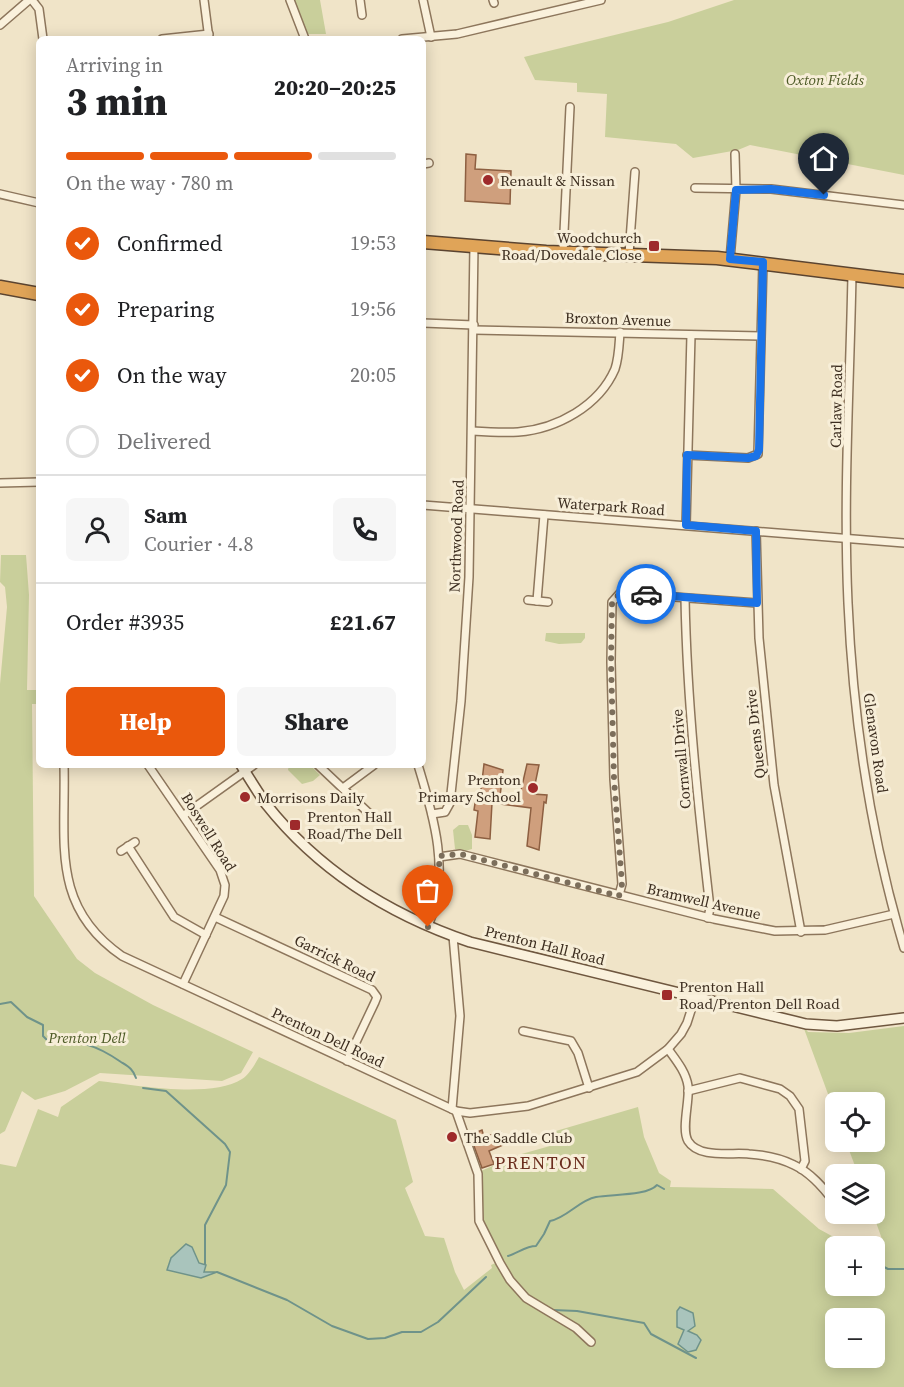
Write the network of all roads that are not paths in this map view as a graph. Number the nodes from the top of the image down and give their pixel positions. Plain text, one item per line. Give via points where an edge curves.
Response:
1 (30, 0) edge
2 (204, 0) edge
3 (290, 0) edge
4 (360, 0) edge
5 (423, 0) edge
6 (563, 0) edge
7 (601, 0) edge
8 (565, 10) junction
9 (362, 15) dead end
10 (0, 25) edge
11 (43, 36) edge
12 (209, 36) edge
13 (304, 36) edge
14 (426, 37) edge
15 (431, 37) junction
16 (570, 107) dead end
17 (735, 154) dead end
18 (635, 172) dead end
19 (695, 188) dead end
20 (736, 190) junction
21 (0, 194) edge
22 (36, 202) edge
23 (904, 205) edge
24 (426, 242) edge
25 (474, 245) junction
26 (563, 253) junction
27 (629, 254) junction
28 (730, 259) junction
29 (763, 262) junction
30 (852, 274) junction
31 (904, 281) edge
32 (0, 287) edge
33 (36, 293) edge
34 (426, 323) edge
35 (474, 327) junction
36 (620, 332) junction
37 (691, 335) junction
38 (761, 336) junction
39 (472, 431) junction
40 (687, 455) junction
41 (36, 482) edge
42 (0, 483) edge
43 (426, 505) edge
44 (471, 509) junction
45 (544, 514) junction
46 (686, 525) junction
47 (756, 531) junction
48 (846, 538) junction
49 (904, 543) edge
50 (685, 598) junction
51 (528, 600) dead end
52 (537, 601) junction
53 (548, 602) dead end
54 (757, 603) junction
55 (64, 768) edge
56 (150, 768) edge
57 (243, 768) edge
58 (321, 768) edge
59 (370, 768) edge
60 (419, 768) edge
61 (343, 788) junction
62 (432, 814) junction
63 (184, 815) junction
64 (374, 818) dead end
65 (128, 847) dead end
66 (439, 856) junction
67 (619, 896) junction
68 (894, 914) junction
69 (215, 917) junction
70 (708, 918) junction
71 (428, 927) junction
72 (902, 931) edge
73 (801, 932) junction
74 (206, 935) junction
75 (453, 936) junction
76 (904, 948) edge
77 (183, 984) junction
78 (695, 998) junction
79 (904, 1018) edge
80 (523, 1031) dead end
81 (669, 1049) junction
82 (347, 1061) junction
83 (589, 1088) junction
84 (688, 1091) junction
85 (454, 1110) junction
86 (801, 1169) junction
87 (825, 1190) edge
88 (591, 1342) dead end

1 - 10 street
1 - 11 street via 39,9
2 - 12 street
3 - 13 street
4 - 9 street
5 - 15 street
6 - 8 street
7 - 8 street
8 - 15 street
14 - 15 street
16 - 26 street
17 - 20 street
18 - 27 street
19 - 20 street
20 - 23 street via 771,189
20 - 28 street
21 - 22 street
24 - 25 highway
25 - 26 highway
25 - 35 street, Northwood Road
26 - 27 highway
27 - 28 highway
28 - 29 highway
29 - 30 highway
29 - 38 street
30 - 31 highway
30 - 48 street, Carlaw Road
32 - 33 highway
34 - 35 street, Broxton Avenue
35 - 36 street, Broxton Avenue
35 - 39 street, Northwood Road
36 - 37 street, Broxton Avenue
36 - 39 street via 615,369 588,405 535,430
37 - 38 street, Broxton Avenue
37 - 40 street
38 - 40 street via 759,454 748,458
39 - 44 street, Northwood Road
40 - 46 street
41 - 42 street
43 - 44 street, Waterpark Road
44 - 45 street, Waterpark Road
44 - 62 street, Northwood Road via 464,657 450,803 445,812
45 - 46 street, Waterpark Road
45 - 52 street
46 - 47 street, Waterpark Road
47 - 48 street, Waterpark Road
47 - 54 street, Queens Drive
48 - 49 street, Waterpark Road
48 - 68 street, Glenavon Road via 854,680 866,776
50 - 54 street
50 - 67 street via 620,593 612,602 614,779 622,884
50 - 70 street, Cornwall Drive via 686,666
51 - 52 street
52 - 53 street
54 - 73 street, Queens Drive via 774,785
55 - 77 street, Prenton Dell Road via 66,866 74,903 94,934 107,946
56 - 63 street, Boswell Road
57 - 63 street
57 - 71 street, Prenton Hall Road via 287,828 331,869 391,909
58 - 61 street
59 - 61 street
60 - 62 street
61 - 64 street
62 - 66 street
63 - 69 street, Boswell Road via 224,877 226,890
65 - 74 street via 174,917
66 - 67 street, Bramwell Avenue via 460,854
66 - 71 street via 440,889
67 - 70 street, Bramwell Avenue
68 - 72 street, Glenavon Road
68 - 73 street, Bramwell Avenue
69 - 74 street, Boswell Road
69 - 82 street, Garrick Road via 372,990 375,1002
70 - 73 street, Bramwell Avenue
71 - 75 street, Prenton Hall Road
72 - 76 street, Glenavon Road
74 - 77 street, Boswell Road
75 - 78 street, Prenton Hall Road
75 - 85 street via 460,1016
77 - 82 street, Prenton Dell Road
78 - 79 street, Prenton Hall Road via 806,1024 837,1026
78 - 81 street, Prenton Dell Road via 687,1023
80 - 83 street via 571,1041
81 - 83 street, Prenton Dell Road via 637,1072
81 - 84 street via 685,1075
82 - 85 street, Prenton Dell Road
83 - 85 street, Prenton Dell Road via 528,1106 470,1113
84 - 86 street via 686,1133 694,1147 713,1153 765,1156
84 - 86 street via 740,1078 780,1089 799,1109 805,1161
85 - 88 street via 478,1174 479,1221 510,1280 526,1298 576,1328
86 - 87 street

